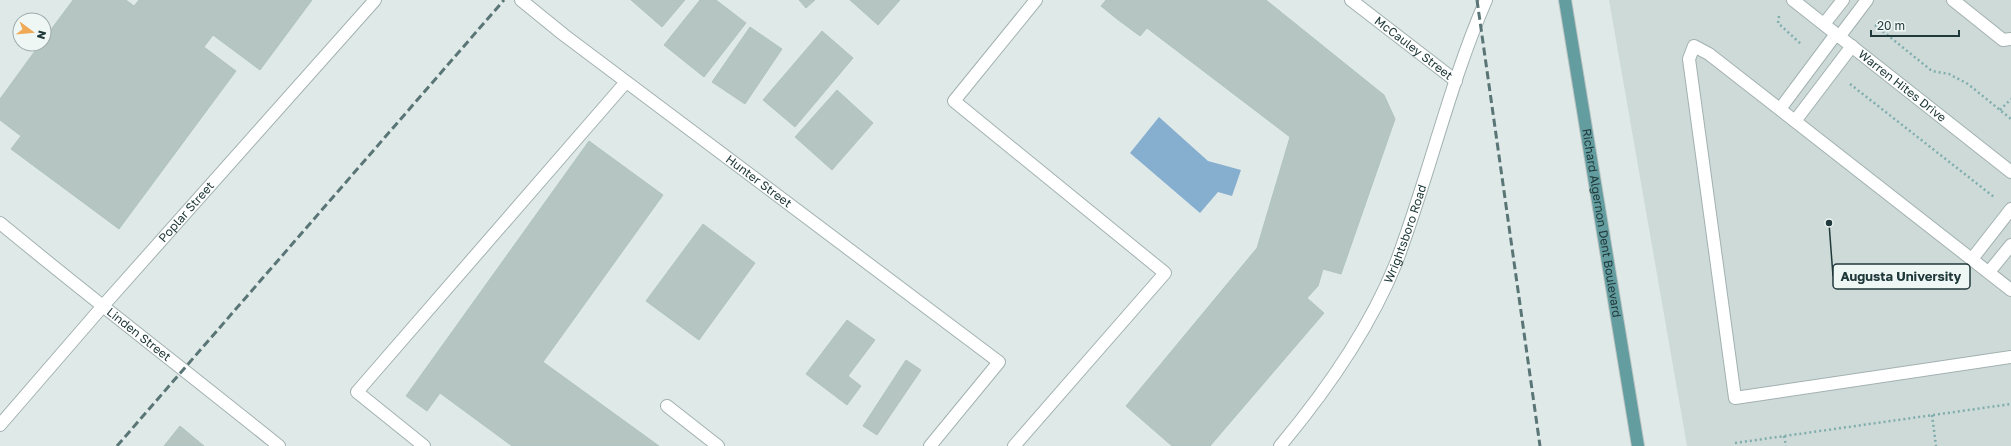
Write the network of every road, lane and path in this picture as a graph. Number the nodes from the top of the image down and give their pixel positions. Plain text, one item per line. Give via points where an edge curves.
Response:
1 (375, 0) edge
2 (521, 0) edge
3 (1036, 0) edge
4 (1351, 0) edge
5 (1486, 0) edge
6 (1565, 0) edge
7 (1793, 0) edge
8 (1843, 0) edge
9 (1867, 0) edge
10 (1953, 0) edge
11 (1780, 8) dead end
12 (1858, 12) junction
13 (1824, 24) junction
14 (1838, 35) junction
15 (2011, 39) edge
16 (1852, 46) junction
17 (1817, 58) junction
18 (1833, 70) junction
19 (1456, 81) junction
20 (626, 82) junction
21 (2011, 99) edge
22 (1780, 109) junction
23 (2000, 110) junction
24 (2011, 119) edge
25 (1796, 121) junction
26 (2011, 172) edge
27 (2011, 210) edge
28 (0, 223) edge
29 (2011, 245) edge
30 (1972, 259) junction
31 (1989, 272) junction
32 (2011, 290) edge
33 (102, 307) junction
34 (2011, 357) edge
35 (2011, 404) edge
36 (667, 406) dead end
37 (1932, 415) junction
38 (0, 425) edge
39 (1784, 436) junction
40 (1735, 443) dead end
41 (279, 446) edge
42 (424, 446) edge
43 (718, 446) edge
44 (930, 446) edge
45 (1014, 446) edge
46 (1280, 446) edge
47 (1638, 446) edge
48 (1786, 446) edge
49 (1936, 446) edge

1 - 33 street, Poplar Street
2 - 20 street, Hunter Street
3 - 45 street via 954,101 1165,273
4 - 19 street, McCauley Street
5 - 19 street, Wrightsboro Road
6 - 47 main road, Richard Algernon Dent Boulevard
7 - 13 street, Warren Hites Drive
8 - 13 street
9 - 12 street
10 - 15 street via 2003,40
11 - 17 path via 1778,24
12 - 14 street
12 - 23 path via 1932,71 1949,74 1968,84
13 - 14 street, Warren Hites Drive
14 - 16 street, Warren Hites Drive
14 - 17 street
16 - 18 street
16 - 26 street, Warren Hites Drive
17 - 22 street
18 - 25 street
18 - 27 path
19 - 46 street, Wrightsboro Road via 1395,263 1374,309 1350,352 1314,404
20 - 42 street via 357,392
20 - 44 street, Hunter Street via 999,362
21 - 23 path
22 - 25 street
22 - 34 street via 1709,54 1694,46 1688,59 1735,398
23 - 24 path
25 - 30 street
27 - 30 street
28 - 33 street, Linden Street
29 - 31 street
30 - 31 street
31 - 32 street
33 - 38 street, Poplar Street
33 - 41 street, Linden Street
35 - 37 path
36 - 43 street
37 - 39 path
37 - 49 path
39 - 40 path
39 - 48 path

